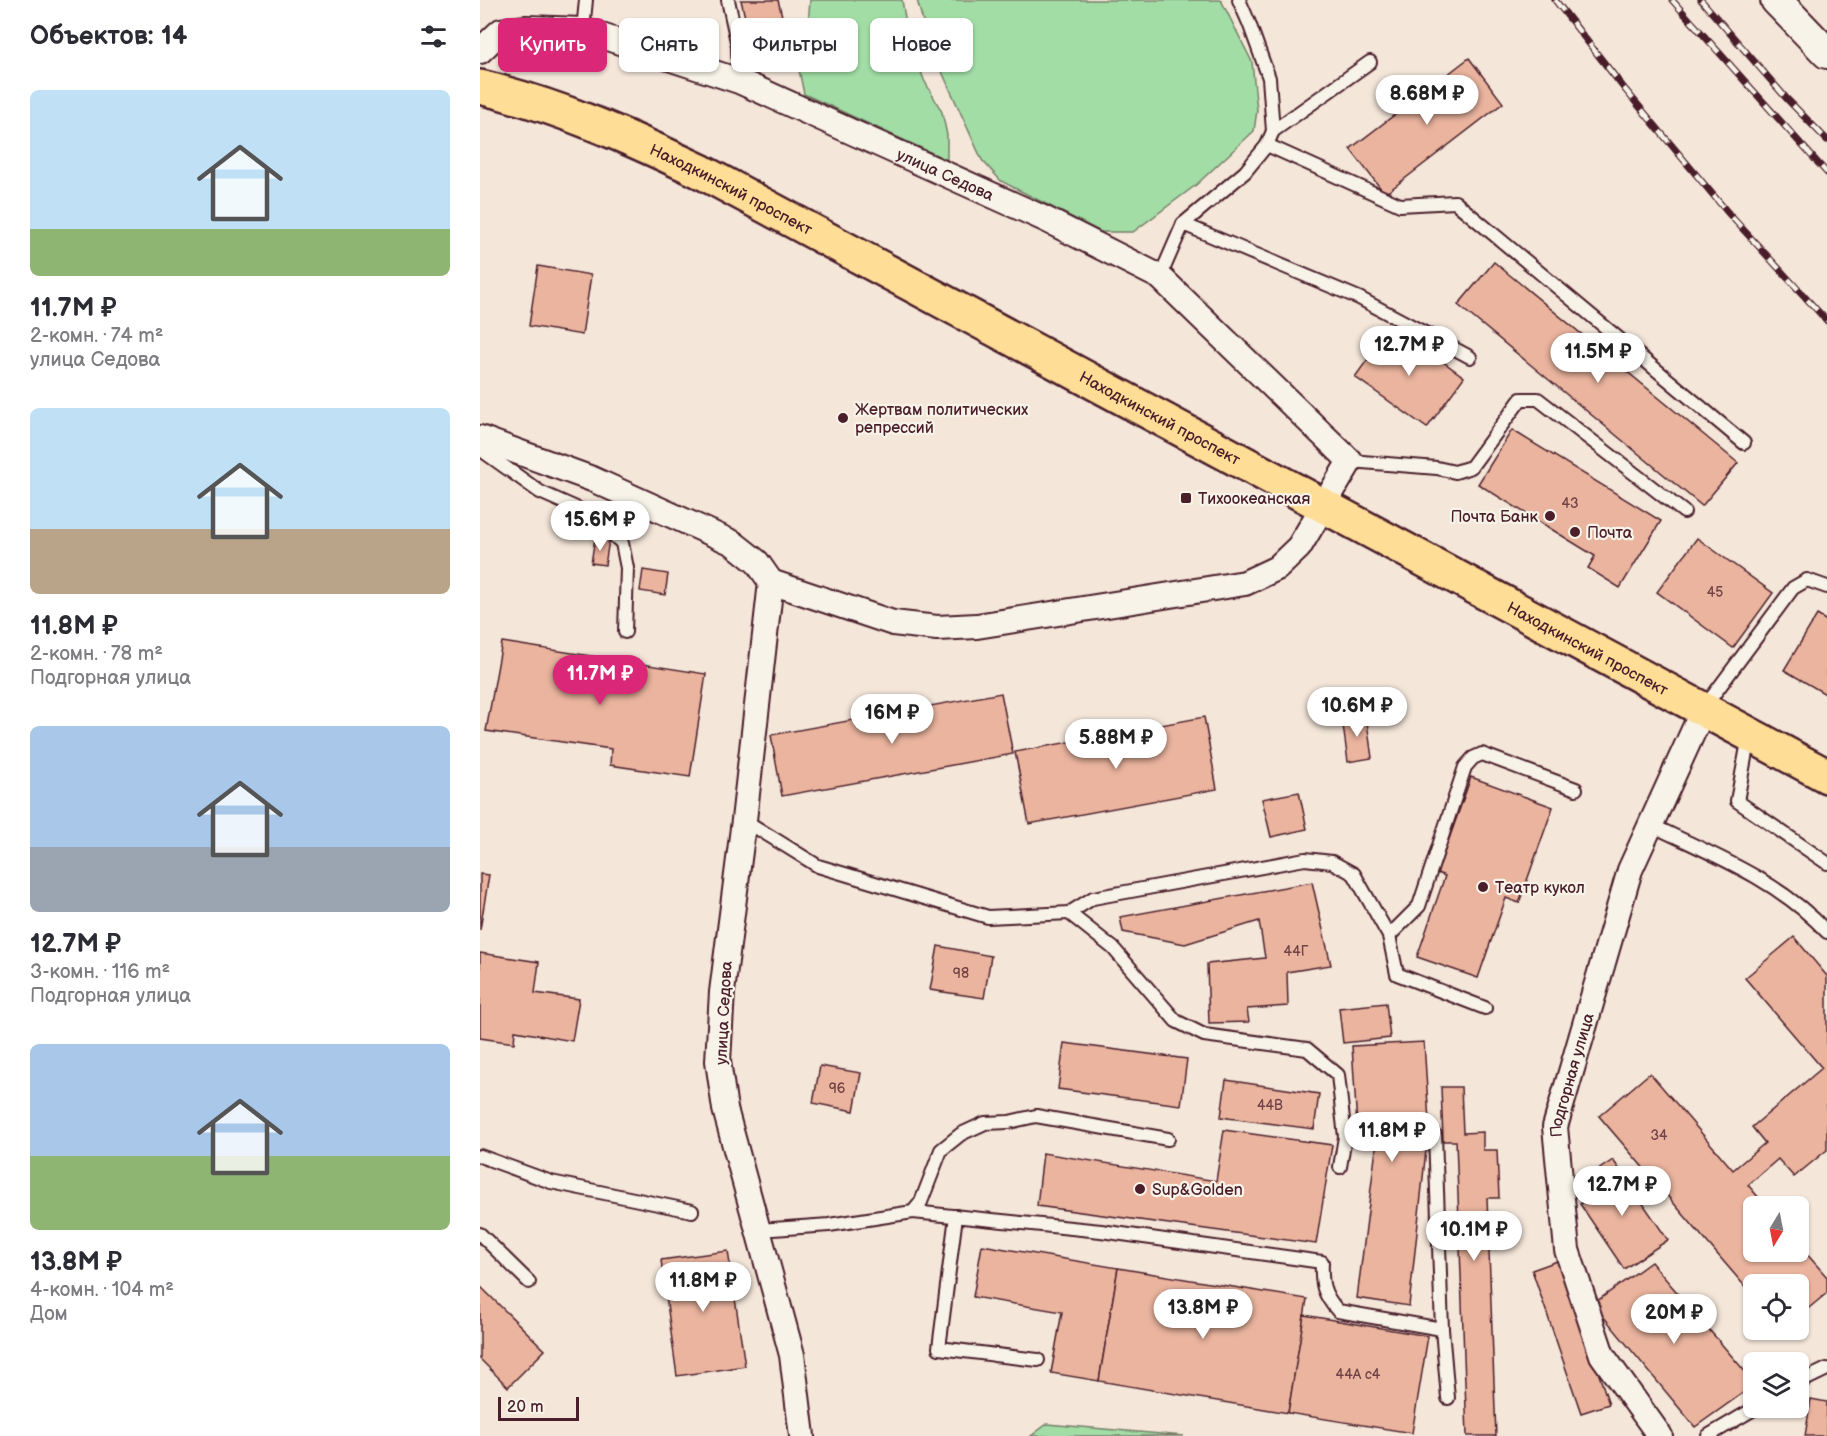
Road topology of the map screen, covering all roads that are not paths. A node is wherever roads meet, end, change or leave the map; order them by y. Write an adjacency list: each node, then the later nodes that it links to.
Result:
1 (586, 0): 5 (lane)
2 (728, 0): 11 (lane)
3 (1239, 0): 13 (lane)
4 (1776, 0): 9 (street)
5 (584, 18)
6 (498, 34): 8 (street, улица Седова)
7 (607, 38): 11 (street, улица Седова)
8 (480, 51)
9 (1827, 53)
10 (1370, 62): 13 (lane)
11 (739, 81): 16 (street, улица Седова)
12 (480, 87): 22 (main road, Находкинский проспект)
13 (1273, 131): 14 (lane)
14 (1267, 145): 15 (lane); 19 (lane)
15 (1183, 224): 16 (lane); 17 (lane)
16 (1160, 277): 21 (street, улица Седова)
17 (1470, 357)
18 (480, 438): 24 (street)
19 (1744, 442)
20 (480, 449): 26 (lane)
21 (1350, 461): 22 (street); 23 (lane)
22 (1323, 506): 24 (street); 27 (main road, Находкинский проспект)
23 (1684, 512)
24 (771, 582): 31 (street, улица Седова)
25 (1827, 587): 27 (lane)
26 (626, 632)
27 (1703, 710): 28 (main road, Находкинский проспект); 32 (street, Подгорная улица)
28 (1749, 735): 29 (main road, Находкинский проспект); 33 (lane)
29 (1827, 776)
30 (1576, 789): 36 (lane)
31 (744, 820): 34 (lane); 45 (street, улица Седова)
32 (1651, 825): 35 (lane); 55 (street, Подгорная улица)
33 (1827, 863)
34 (1070, 913): 36 (lane); 41 (lane)
35 (1827, 932)
36 (1389, 936): 37 (lane)
37 (1485, 1008)
38 (1435, 1135): 48 (lane)
39 (1167, 1139): 43 (lane)
40 (480, 1156): 42 (lane)
41 (1340, 1167)
42 (692, 1211)
43 (913, 1212): 44 (lane); 45 (lane)
44 (956, 1216): 48 (lane); 49 (lane)
45 (759, 1230): 54 (street, улица Седова)
46 (480, 1234): 47 (lane)
47 (529, 1282)
48 (1442, 1329): 52 (lane)
49 (994, 1355)
50 (1827, 1369): 51 (lane)
51 (1809, 1378)
52 (1448, 1398)
53 (1743, 1415): 56 (lane)
54 (802, 1436)
55 (1660, 1436)
56 (1708, 1436)

